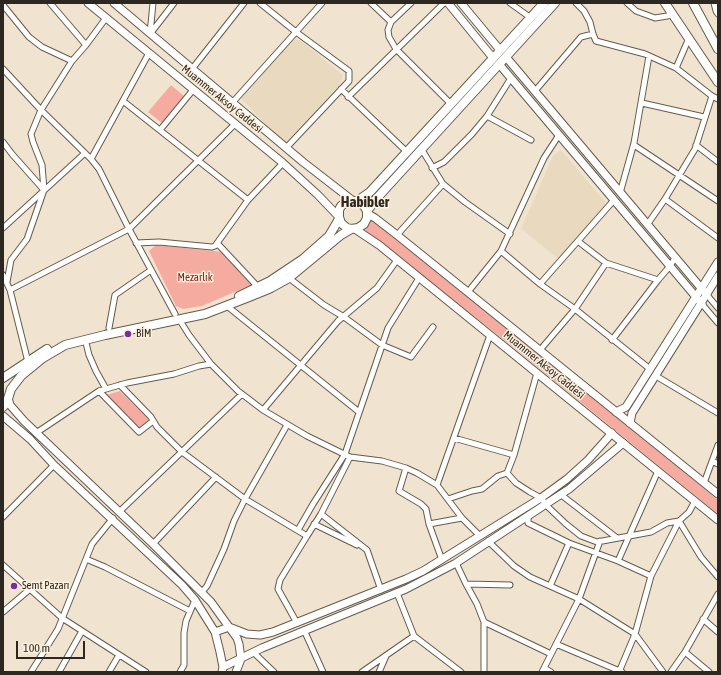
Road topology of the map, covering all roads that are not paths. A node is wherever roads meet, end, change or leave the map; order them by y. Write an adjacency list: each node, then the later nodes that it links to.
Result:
1 (50, 3): 32 (street)
2 (88, 3): 25 (street, Muammer Aksoy Caddesi)
3 (114, 3): 29 (street, Muammer Aksoy Caddesi)
4 (152, 3): 29 (street)
5 (174, 3): 29 (street)
6 (244, 3): 43 (street)
7 (260, 3): 28 (street)
8 (322, 3): 28 (street)
9 (371, 3): 27 (street)
10 (411, 3): 27 (street)
11 (444, 3): 34 (street)
12 (448, 3): 38 (street)
13 (461, 3): 36 (street)
14 (510, 3): 26 (street)
15 (544, 3): 26 (main road)
16 (555, 3): 36 (main road)
17 (576, 3): 30 (street)
18 (628, 3): 24 (street)
19 (665, 3): 24 (main road)
20 (693, 3): 33 (main road)
21 (714, 3): 23 (street)
22 (3, 5): 39 (street)
23 (718, 14)
24 (673, 15): 31 (main road)
25 (106, 18): 32 (street); 35 (street, Muammer Aksoy Caddesi)
26 (531, 18): 36 (main road)
27 (391, 22): 34 (street)
28 (296, 32): 46 (street); 53 (street)
29 (150, 34): 43 (street, Muammer Aksoy Caddesi)
30 (593, 34): 37 (street); 48 (street)
31 (689, 38): 41 (street); 45 (main road)
32 (86, 45): 39 (street)
33 (718, 48)
34 (396, 49): 50 (street); 55 (street)
35 (149, 53): 47 (street, Muammer Aksoy Caddesi); 52 (street)
36 (503, 53): 38 (main road); 40 (main road); 48 (street)
37 (649, 56): 41 (street); 54 (street)
38 (493, 58): 55 (main road)
39 (72, 61): 56 (street)
40 (499, 64): 44 (street); 67 (main road)
41 (676, 68): 49 (street)
42 (3, 69): 56 (street)
43 (192, 69): 53 (street, Muammer Aksoy Caddesi)
44 (511, 78): 57 (street); 61 (street)
45 (718, 82)
46 (341, 89): 50 (street); 66 (street)
47 (193, 90): 59 (street, Muammer Aksoy Caddesi); 60 (street)
48 (535, 91): 78 (street)
49 (712, 96): 51 (street); 58 (street)
50 (348, 97): 68 (street)
51 (718, 99)
52 (122, 101): 60 (street); 70 (street)
53 (232, 103): 66 (street, Muammer Aksoy Caddesi)
54 (642, 103): 58 (street); 64 (street)
55 (451, 104): 68 (main road)
56 (41, 110): 69 (street); 77 (street)
57 (487, 116): 62 (street); 74 (street)
58 (704, 117): 65 (street)
59 (235, 124): 71 (street); 73 (street, Muammer Aksoy Caddesi)
60 (160, 130): 71 (street)
61 (559, 135): 82 (street); 90 (street)
62 (531, 140)
63 (3, 142): 77 (street)
64 (634, 145): 75 (street); 78 (street)
65 (696, 145): 72 (street); 75 (street)
66 (286, 148): 81 (street, Muammer Aksoy Caddesi)
67 (422, 150): 74 (street); 84 (main road)
68 (407, 152): 81 (main road)
69 (85, 153): 70 (street); 77 (street)
70 (92, 159): 88 (street)
71 (199, 160): 80 (street); 88 (street)
72 (718, 162)
73 (283, 163): 80 (street); 85 (street, Muammer Aksoy Caddesi)
74 (432, 168): 76 (street)
75 (679, 176): 79 (street); 83 (street)
76 (443, 184): 90 (street); 91 (street)
77 (44, 190): 87 (street); 108 (street)
78 (620, 193): 82 (street); 86 (street)
79 (665, 199): 86 (street); 92 (street)
80 (248, 200): 95 (street)
81 (354, 200): 84 (main road); 85 (main road)
82 (614, 200): 93 (street); 101 (street)
83 (718, 201)
84 (368, 213): 89 (main road); 91 (street, Muammer Aksoy Caddesi)
85 (339, 218): 89 (main road); 110 (main road)
86 (647, 224): 97 (street)
87 (3, 228)
88 (129, 229): 94 (street); 112 (street)
89 (353, 229): 98 (street, Muammer Aksoy Caddesi); 105 (main road)
90 (510, 234): 96 (street)
91 (397, 235): 113 (street, Muammer Aksoy Caddesi)
92 (718, 238)
93 (579, 242): 100 (street); 109 (street)
94 (136, 243): 95 (street); 102 (street)
95 (217, 243): 110 (street)
96 (501, 251): 109 (street); 113 (street)
97 (675, 258): 101 (street); 111 (street)
98 (397, 260): 106 (street, Muammer Aksoy Caddesi); 120 (street)
99 (718, 262): 111 (street)
100 (606, 263): 107 (street); 119 (street)
101 (670, 266): 107 (street); 115 (street)
102 (151, 270): 121 (street); 124 (street)
103 (3, 275): 108 (street)
104 (718, 276): 114 (street)
105 (289, 278): 117 (main road); 120 (street)
106 (419, 278): 125 (street, Muammer Aksoy Caddesi); 128 (street)
107 (658, 280): 127 (street)
108 (7, 282): 112 (street)
109 (540, 284): 119 (street)
110 (258, 287): 121 (main road)
111 (701, 289): 114 (street); 115 (street)
112 (10, 290): 130 (street)
113 (468, 292): 129 (street, Muammer Aksoy Caddesi)
114 (707, 295): 116 (street); 118 (street)
115 (696, 297): 116 (street); 133 (street)
116 (702, 304): 122 (street); 135 (street)
117 (227, 306): 121 (main road); 132 (street)
118 (718, 308)
119 (574, 309): 127 (street); 129 (street)
120 (344, 316): 128 (street); 132 (street)
121 (177, 317): 124 (main road); 126 (main road); 131 (street)
122 (718, 323)
123 (433, 327): 128 (street)
124 (109, 328): 130 (main road)
125 (490, 335): 134 (street, Muammer Aksoy Caddesi); 154 (street)
126 (85, 339): 139 (street); 142 (main road)
127 (612, 340): 133 (street)
128 (382, 345): 145 (street)
129 (540, 350): 146 (street, Muammer Aksoy Caddesi)
130 (28, 362): 136 (main road)
131 (211, 364): 137 (street); 141 (street)
132 (300, 366): 144 (street); 145 (street)
133 (650, 369): 146 (street)
134 (537, 373): 153 (street, Muammer Aksoy Caddesi); 159 (street)
135 (656, 376): 147 (street); 150 (street)
136 (3, 378)
137 (120, 385): 139 (street); 149 (street)
138 (3, 388): 142 (main road)
139 (106, 389): 140 (street)
140 (99, 391): 149 (street); 152 (street)
141 (242, 394): 144 (street); 157 (street)
142 (8, 398): 143 (main road); 152 (street)
143 (3, 407)
144 (263, 410): 151 (street)
145 (359, 412): 158 (street)
146 (616, 412): 150 (street, Muammer Aksoy Caddesi)
147 (718, 413)
148 (3, 416): 164 (street)
149 (153, 421): 157 (street)
150 (630, 423): 169 (street, Muammer Aksoy Caddesi)
151 (286, 425): 158 (street); 173 (street)
152 (36, 433): 160 (street)
153 (612, 433): 155 (street, Muammer Aksoy Caddesi); 174 (street)
154 (454, 438): 159 (street); 170 (street)
155 (623, 443): 166 (street, Muammer Aksoy Caddesi); 171 (street)
156 (718, 445): 162 (street)
157 (182, 452): 168 (street); 179 (street)
158 (345, 454): 161 (street); 190 (street)
159 (514, 455): 167 (street)
160 (62, 457): 164 (street); 179 (street)
161 (350, 457): 165 (street); 181 (street)
162 (712, 461): 163 (street); 169 (street)
163 (718, 464)
164 (54, 465): 180 (street); 184 (street)
165 (406, 468): 170 (street); 189 (street)
166 (658, 471): 176 (street, Muammer Aksoy Caddesi); 193 (street)
167 (507, 473): 174 (street); 175 (street)
168 (216, 477): 173 (street); 198 (street)
169 (704, 483): 172 (street, Muammer Aksoy Caddesi)
170 (437, 485): 175 (street)
171 (560, 494): 177 (street); 194 (street)
172 (718, 494)
173 (245, 498): 190 (street); 213 (street)
174 (541, 498): 177 (street); 192 (street)
175 (448, 499): 185 (street)
176 (695, 501): 186 (street, Muammer Aksoy Caddesi); 187 (street)
177 (546, 504): 182 (street); 195 (street)
178 (3, 509): 180 (street)
179 (119, 512): 184 (street); 198 (street)
180 (8, 513): 183 (street)
181 (321, 514): 188 (street); 199 (street)
182 (528, 515): 196 (street); 197 (street)
183 (3, 517)
184 (113, 518): 201 (street); 217 (street)
185 (462, 518): 189 (street); 192 (street)
186 (718, 520)
187 (679, 521): 193 (street); 206 (street); 207 (street)
188 (314, 524): 191 (street); 199 (street)
189 (429, 524): 202 (street)
190 (298, 530): 191 (street)
191 (307, 536): 223 (street)
192 (480, 536): 196 (street); 202 (street)
193 (628, 536): 194 (street); 203 (street)
194 (617, 538): 195 (street)
195 (600, 541): 200 (street)
196 (488, 542): 204 (street); 210 (street)
197 (569, 543): 200 (street); 210 (street)
198 (153, 544): 213 (street)
199 (367, 550): 212 (street)
200 (596, 553): 203 (street); 216 (street)
201 (86, 559): 218 (street); 220 (street)
202 (442, 560): 212 (street)
203 (618, 561): 206 (street)
204 (456, 563): 208 (street); 214 (street)
205 (3, 565): 211 (street)
206 (651, 576): 229 (street)
207 (718, 577)
208 (466, 584): 209 (street); 222 (street)
209 (510, 585)
210 (550, 586): 216 (street)
211 (30, 589): 219 (street); 220 (street)
212 (381, 590): 223 (street)
213 (202, 592): 224 (street)
214 (397, 592): 225 (street); 230 (street)
215 (718, 594): 221 (street)
216 (579, 599): 229 (street); 231 (street)
217 (195, 600): 218 (street); 227 (street)
218 (190, 611): 245 (street)
219 (3, 612)
220 (62, 618): 226 (street); 241 (street)
221 (704, 619): 228 (street); 233 (street)
222 (484, 622): 234 (street); 252 (street)
223 (297, 623): 224 (street)
224 (229, 627): 227 (street); 237 (street)
225 (304, 630): 232 (street); 248 (street)
226 (82, 631): 235 (street); 242 (street)
227 (215, 632): 239 (street)
228 (718, 632)
229 (635, 634): 254 (street); 255 (street)
230 (414, 636): 236 (street); 251 (street)
231 (556, 644): 234 (street); 254 (street)
232 (253, 652): 237 (street); 247 (street)
233 (685, 652): 256 (street); 257 (street)
234 (551, 654): 240 (street)
235 (119, 655): 243 (street); 244 (street)
236 (386, 655): 238 (street); 250 (street)
237 (241, 658): 239 (street); 246 (street)
238 (369, 667): 249 (street); 250 (street)
239 (222, 669)
240 (543, 670): 253 (street)
241 (31, 672)
242 (59, 672)
243 (109, 672)
244 (146, 672)
245 (180, 672)
246 (236, 672)
247 (274, 672)
248 (323, 672)
249 (362, 672)
250 (378, 672)
251 (461, 672)
252 (484, 672)
253 (551, 672)
254 (620, 672)
255 (663, 672)
256 (671, 672)
257 (710, 672)

